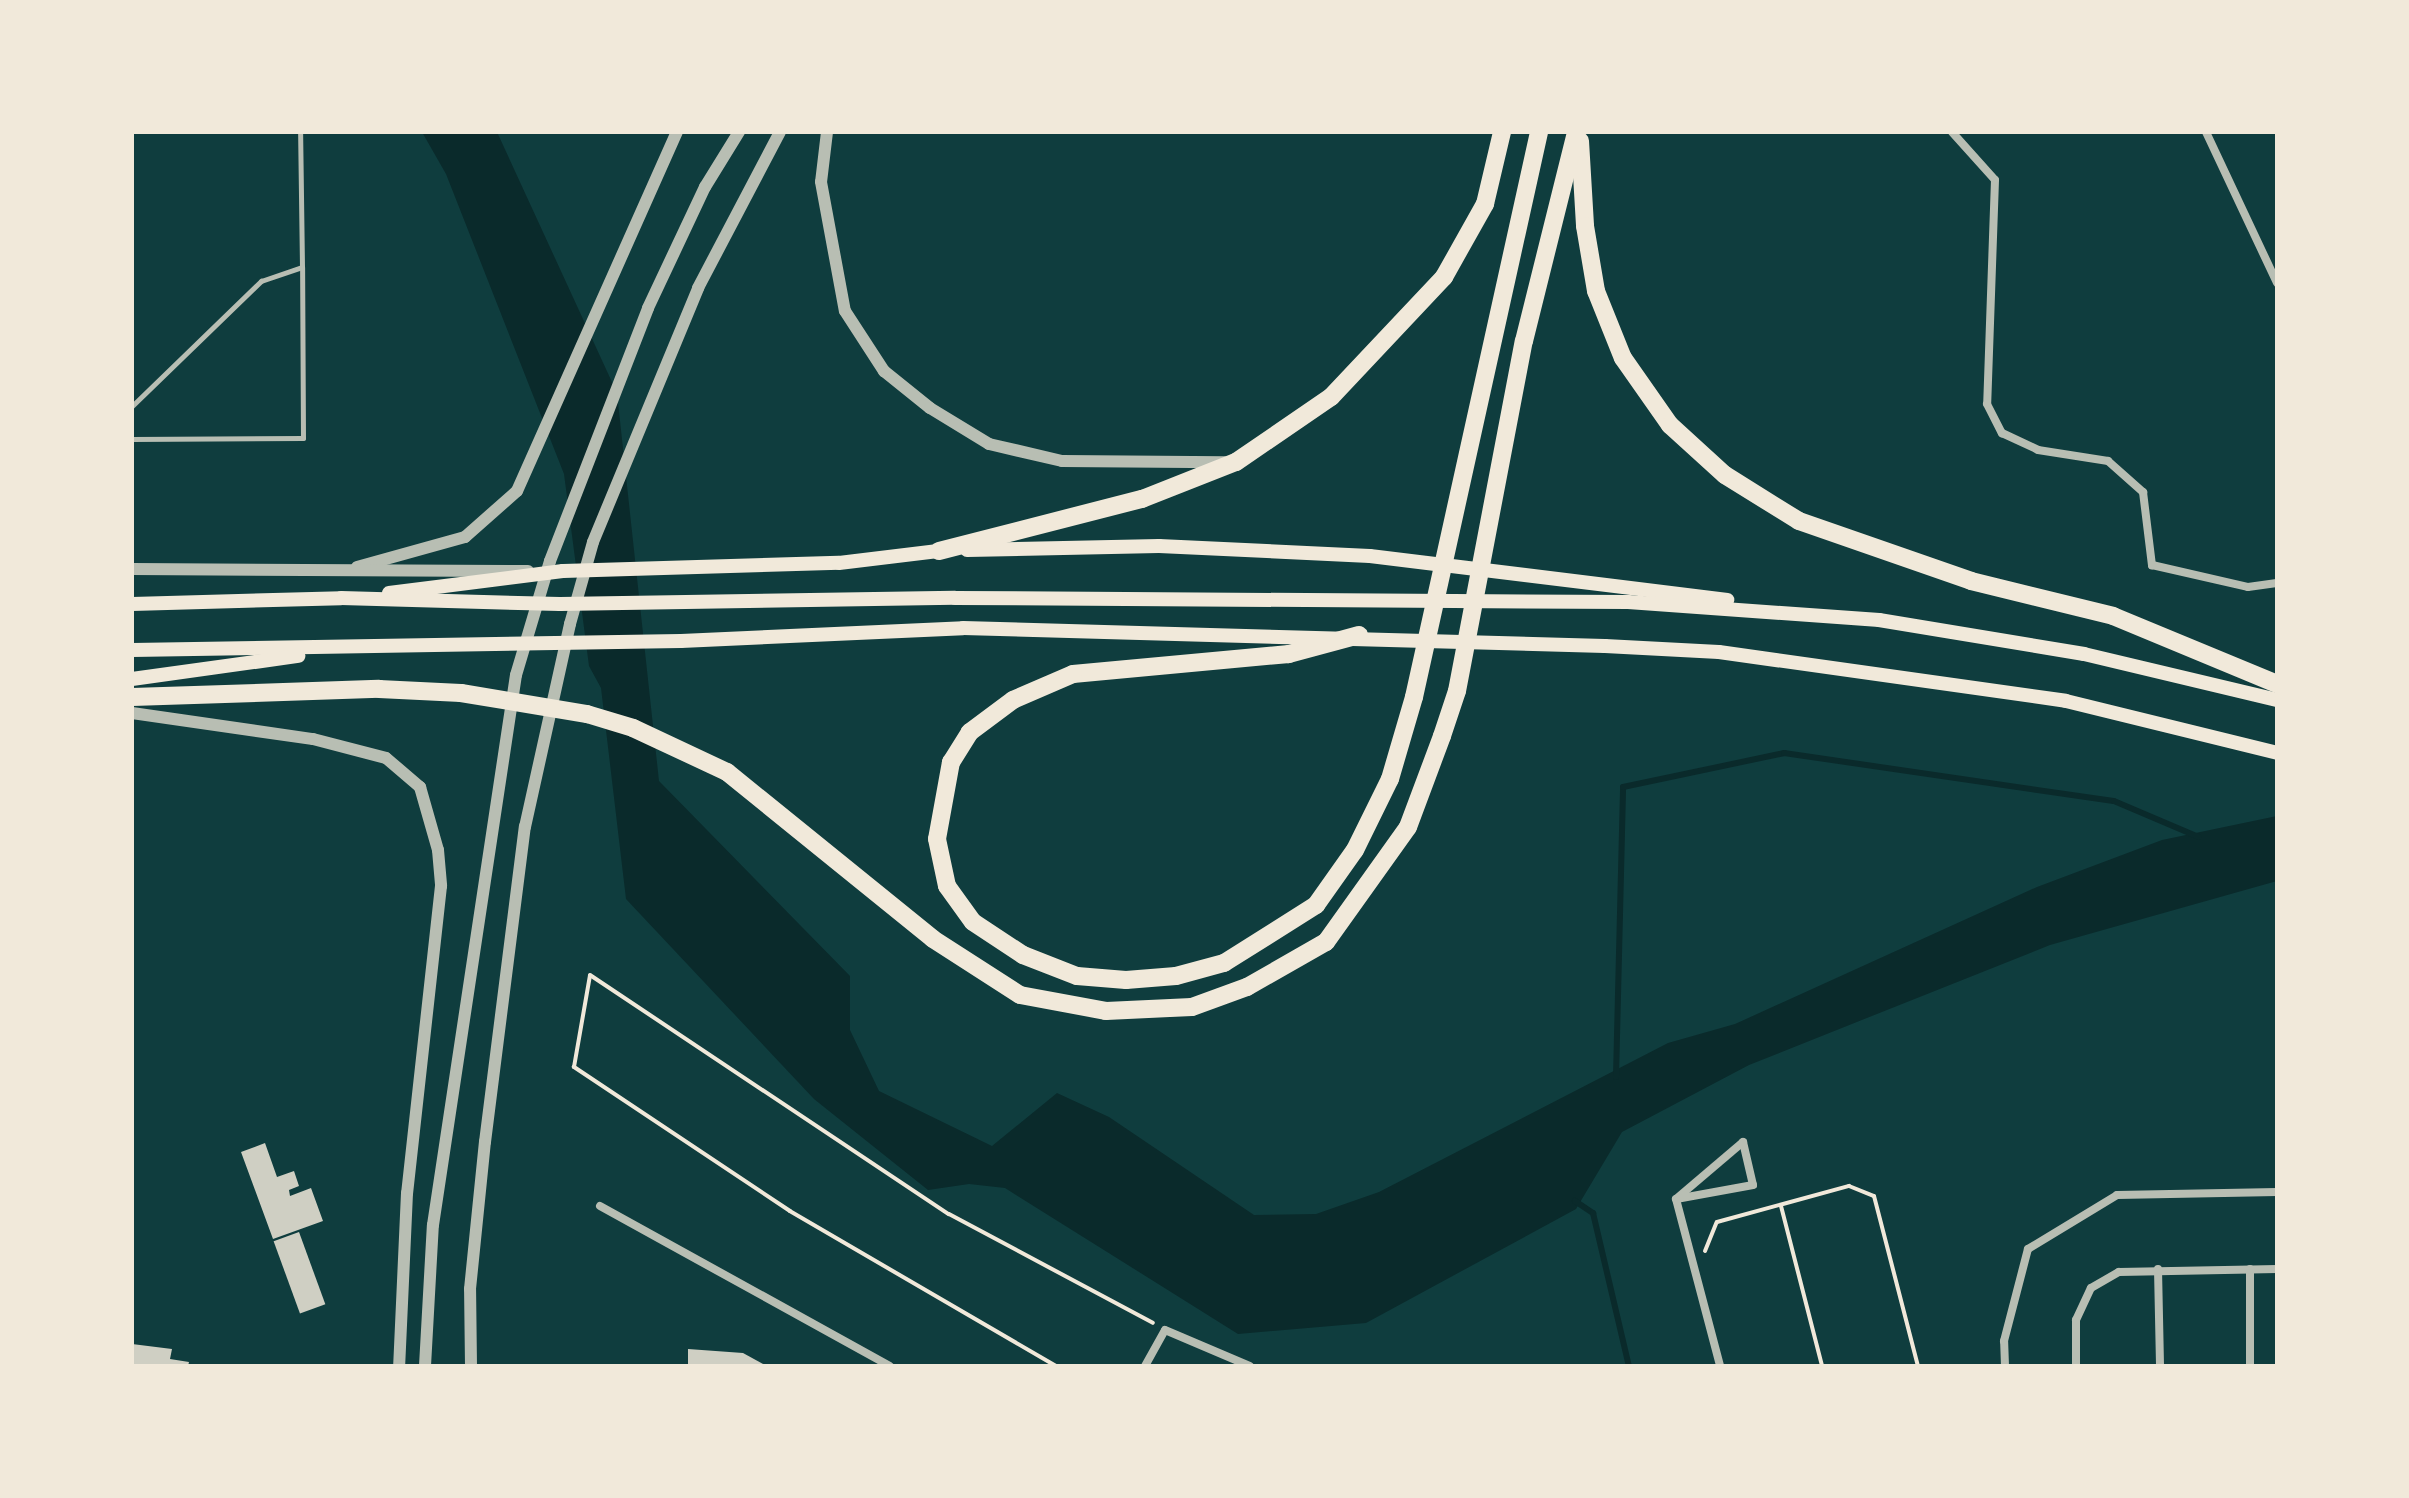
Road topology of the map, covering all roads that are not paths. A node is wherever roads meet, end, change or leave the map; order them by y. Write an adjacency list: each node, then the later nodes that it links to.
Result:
1 (300, 132): 11 (lane)
2 (677, 132): 17 (street)
3 (739, 132): 40 (street)
4 (780, 132): 41 (street)
5 (827, 132): 15 (street)
6 (1502, 132): 15 (highway)
7 (1539, 132): 24 (highway)
8 (1578, 132): 28 (highway); 29 (highway)
9 (1952, 132): 20 (street)
10 (2206, 132): 12 (street)
11 (302, 267): 13 (lane); 14 (lane)
12 (2277, 283)
13 (132, 406)
14 (132, 439)
15 (1236, 462): 16 (highway)
16 (939, 551): 19 (main road); 23 (main road)
17 (357, 567): 18 (street); 19 (street)
18 (132, 569)
19 (563, 571): 21 (main road)
20 (2277, 583)
21 (341, 598): 22 (main road); 23 (main road)
22 (132, 604)
23 (1879, 620): 30 (main road)
24 (1359, 635): 25 (main road); 32 (main road)
25 (362, 648): 26 (main road); 27 (main road)
26 (132, 650)
27 (132, 679)
28 (2277, 684)
29 (132, 697)
30 (2277, 700)
31 (132, 713): 39 (street)
32 (2277, 753)
33 (2277, 1192): 46 (street)
34 (1676, 1199): 34 (street); 45 (street)
35 (600, 1206): 42 (street)
36 (2158, 1269): 37 (street); 47 (street); 48 (street)
37 (2250, 1269): 38 (street); 49 (street)
38 (2277, 1269)
39 (399, 1366)
40 (425, 1366)
41 (471, 1366)
42 (890, 1366)
43 (1145, 1366): 44 (street)
44 (1250, 1366)
45 (1720, 1366)
46 (2005, 1366)
47 (2076, 1366)
48 (2160, 1366)
49 (2250, 1366)

